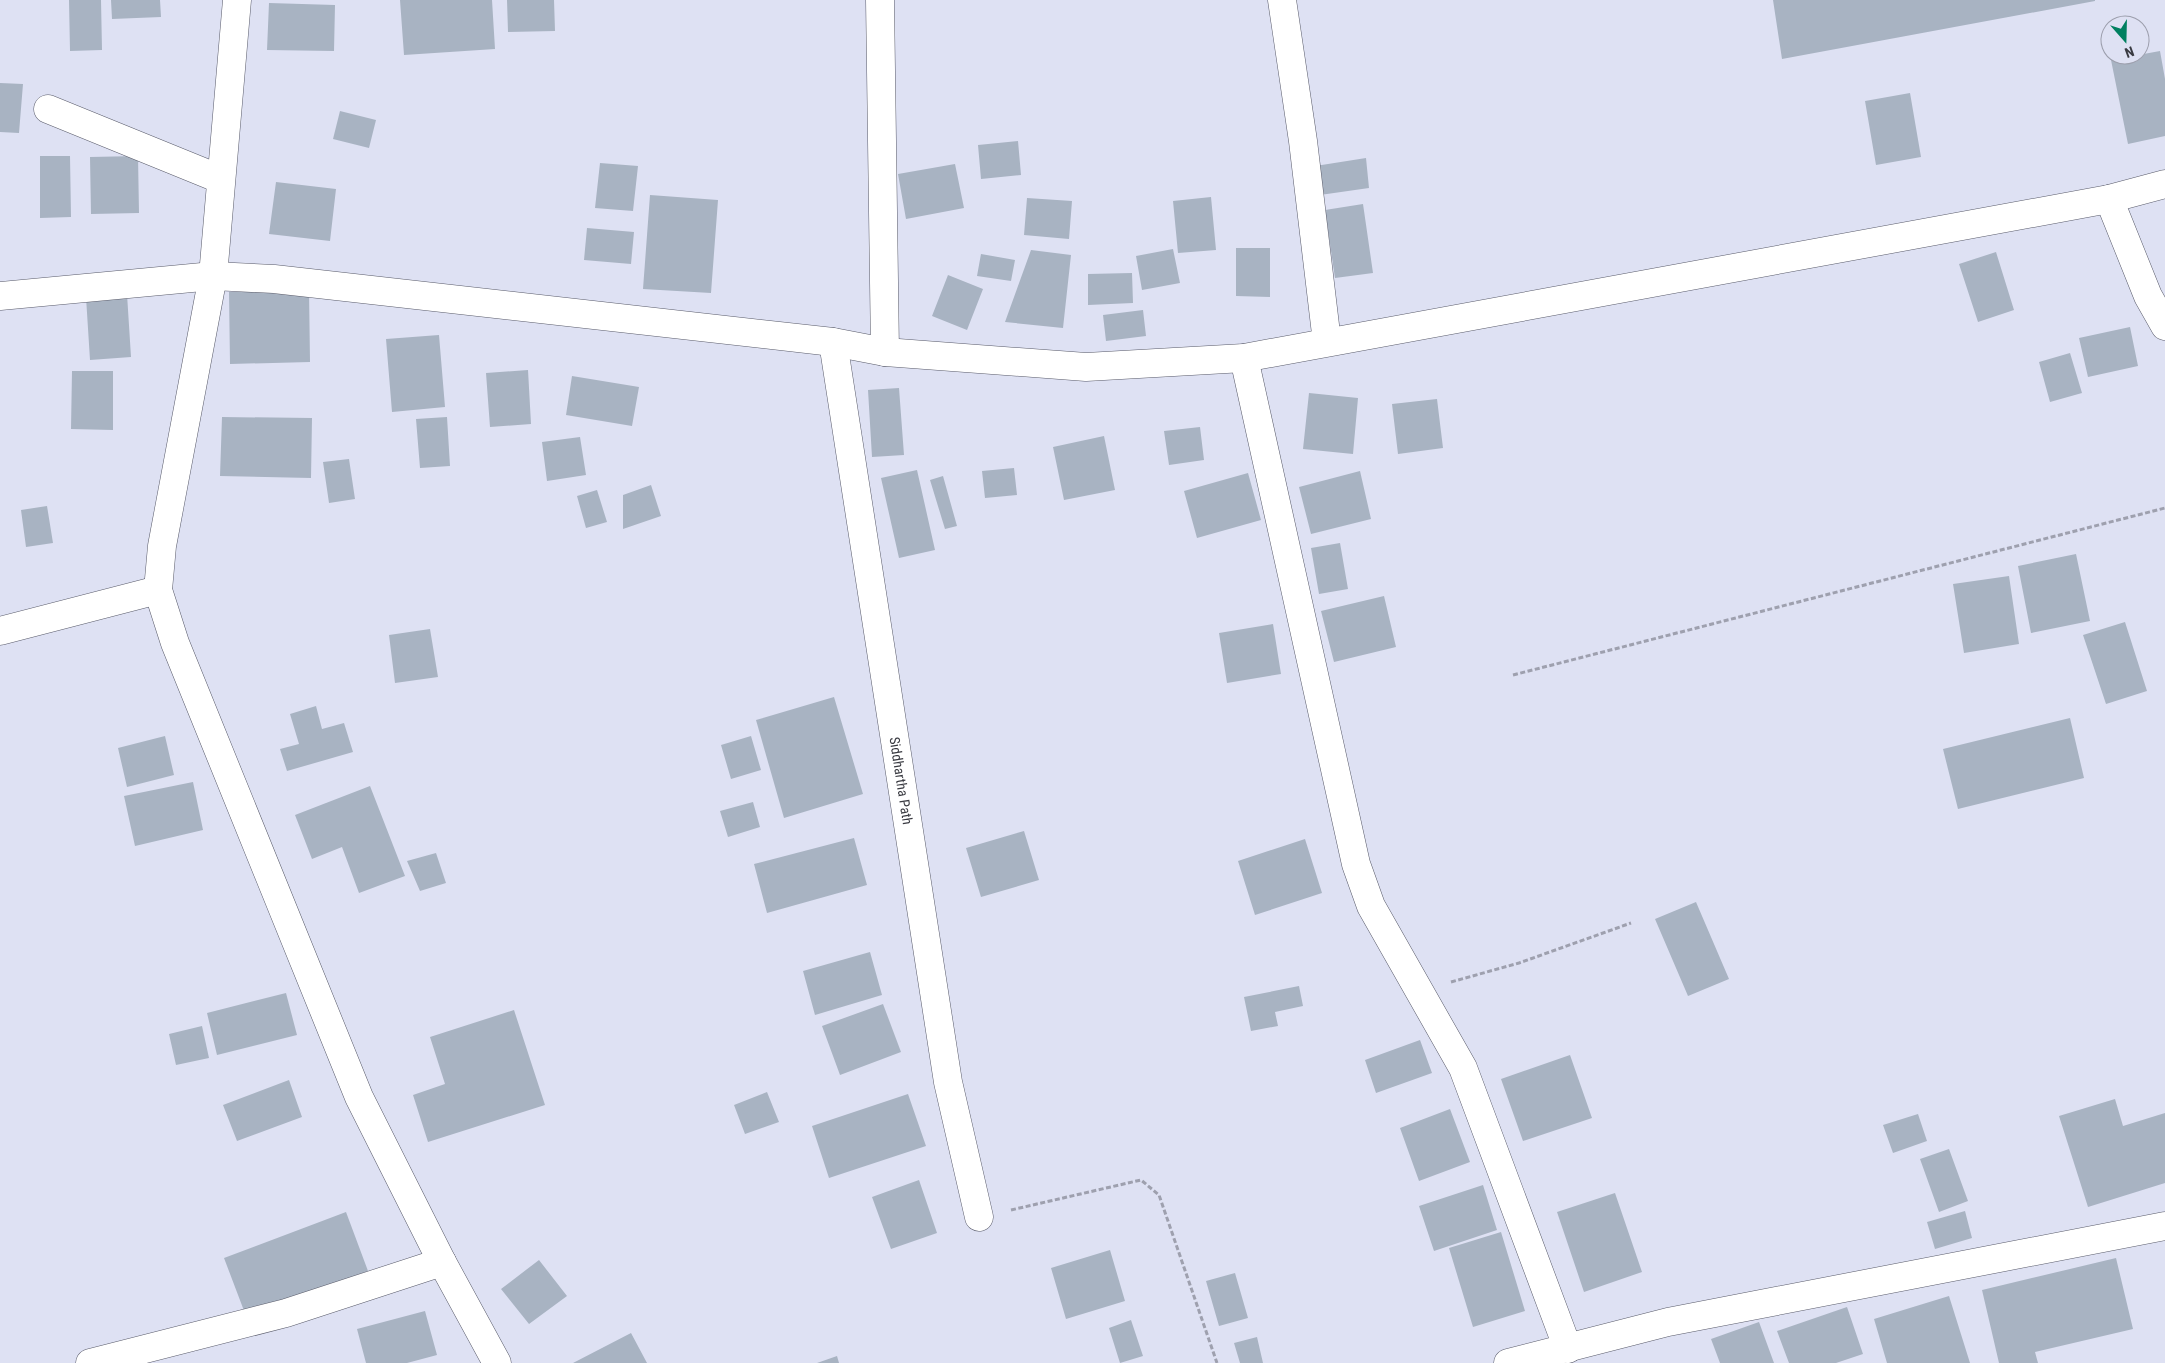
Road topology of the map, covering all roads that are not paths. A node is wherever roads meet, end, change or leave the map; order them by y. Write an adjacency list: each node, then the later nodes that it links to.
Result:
1 (237, 0): 5 (street)
2 (880, 0): 13 (street)
3 (1282, 0): 12 (street)
4 (48, 109): 5 (street)
5 (220, 179): 8 (street)
6 (2165, 184): 7 (street)
7 (2109, 199): 10 (street); 12 (street)
8 (213, 276): 9 (street); 11 (street); 15 (street)
9 (0, 296)
10 (2165, 326)
11 (833, 342): 13 (street); 17 (street, Siddhartha Path)
12 (1327, 342): 14 (street)
13 (885, 352): 14 (street)
14 (1244, 358): 20 (street)
15 (158, 590): 16 (street); 19 (street)
16 (0, 631)
17 (979, 1217)
18 (2165, 1226): 20 (street)
19 (442, 1262): 21 (street); 22 (street)
20 (1568, 1349): 23 (street)
21 (90, 1363)
22 (497, 1363)
23 (1508, 1363)

